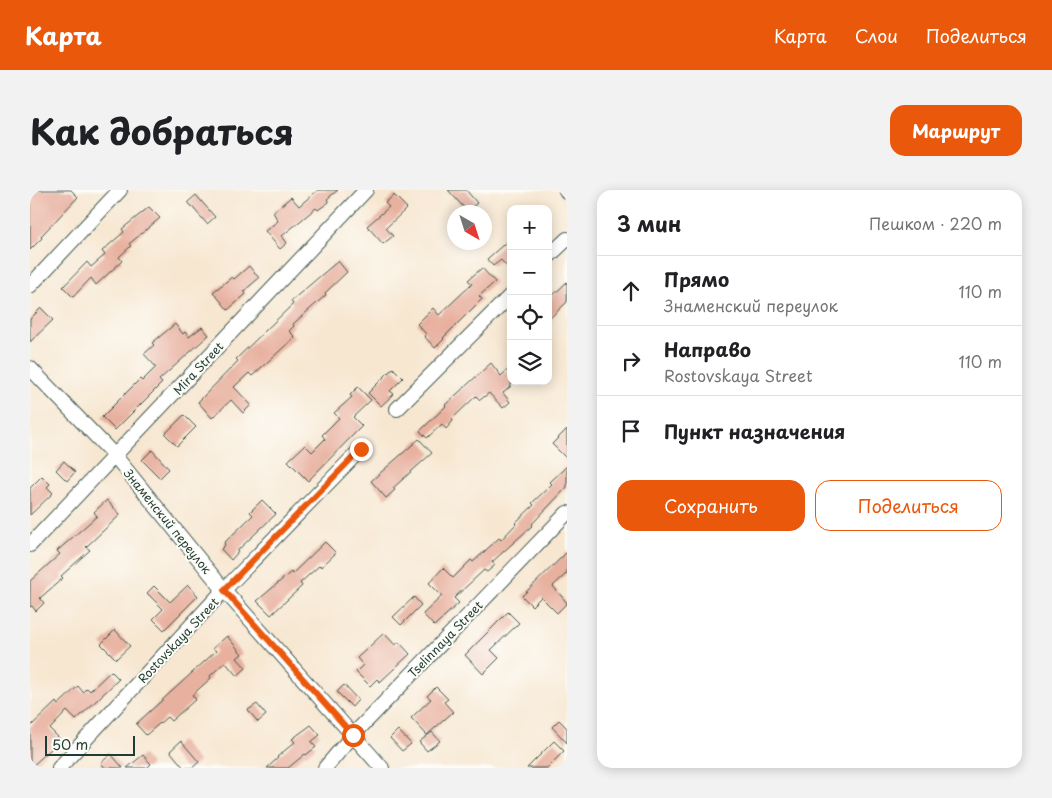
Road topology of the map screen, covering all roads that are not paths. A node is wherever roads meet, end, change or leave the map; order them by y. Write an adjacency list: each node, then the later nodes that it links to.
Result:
1 (120, 190): 5 (street)
2 (366, 190): 10 (street, Mira Street)
3 (567, 239): 4 (street)
4 (552, 254)
5 (30, 286)
6 (507, 299): 8 (street)
7 (30, 368): 10 (street, Знаменский переулок)
8 (397, 409)
9 (361, 449): 13 (street, Rostovskaya Street)
10 (115, 456): 12 (street, Mira Street); 13 (street, Знаменский переулок)
11 (567, 513): 14 (street, Tselinnaya Street)
12 (30, 545)
13 (224, 590): 14 (street, Знаменский переулок); 15 (street, Rostovskaya Street)
14 (353, 735): 16 (street, Tselinnaya Street); 17 (street, Знаменский переулок)
15 (59, 768)
16 (325, 768)
17 (382, 768)

